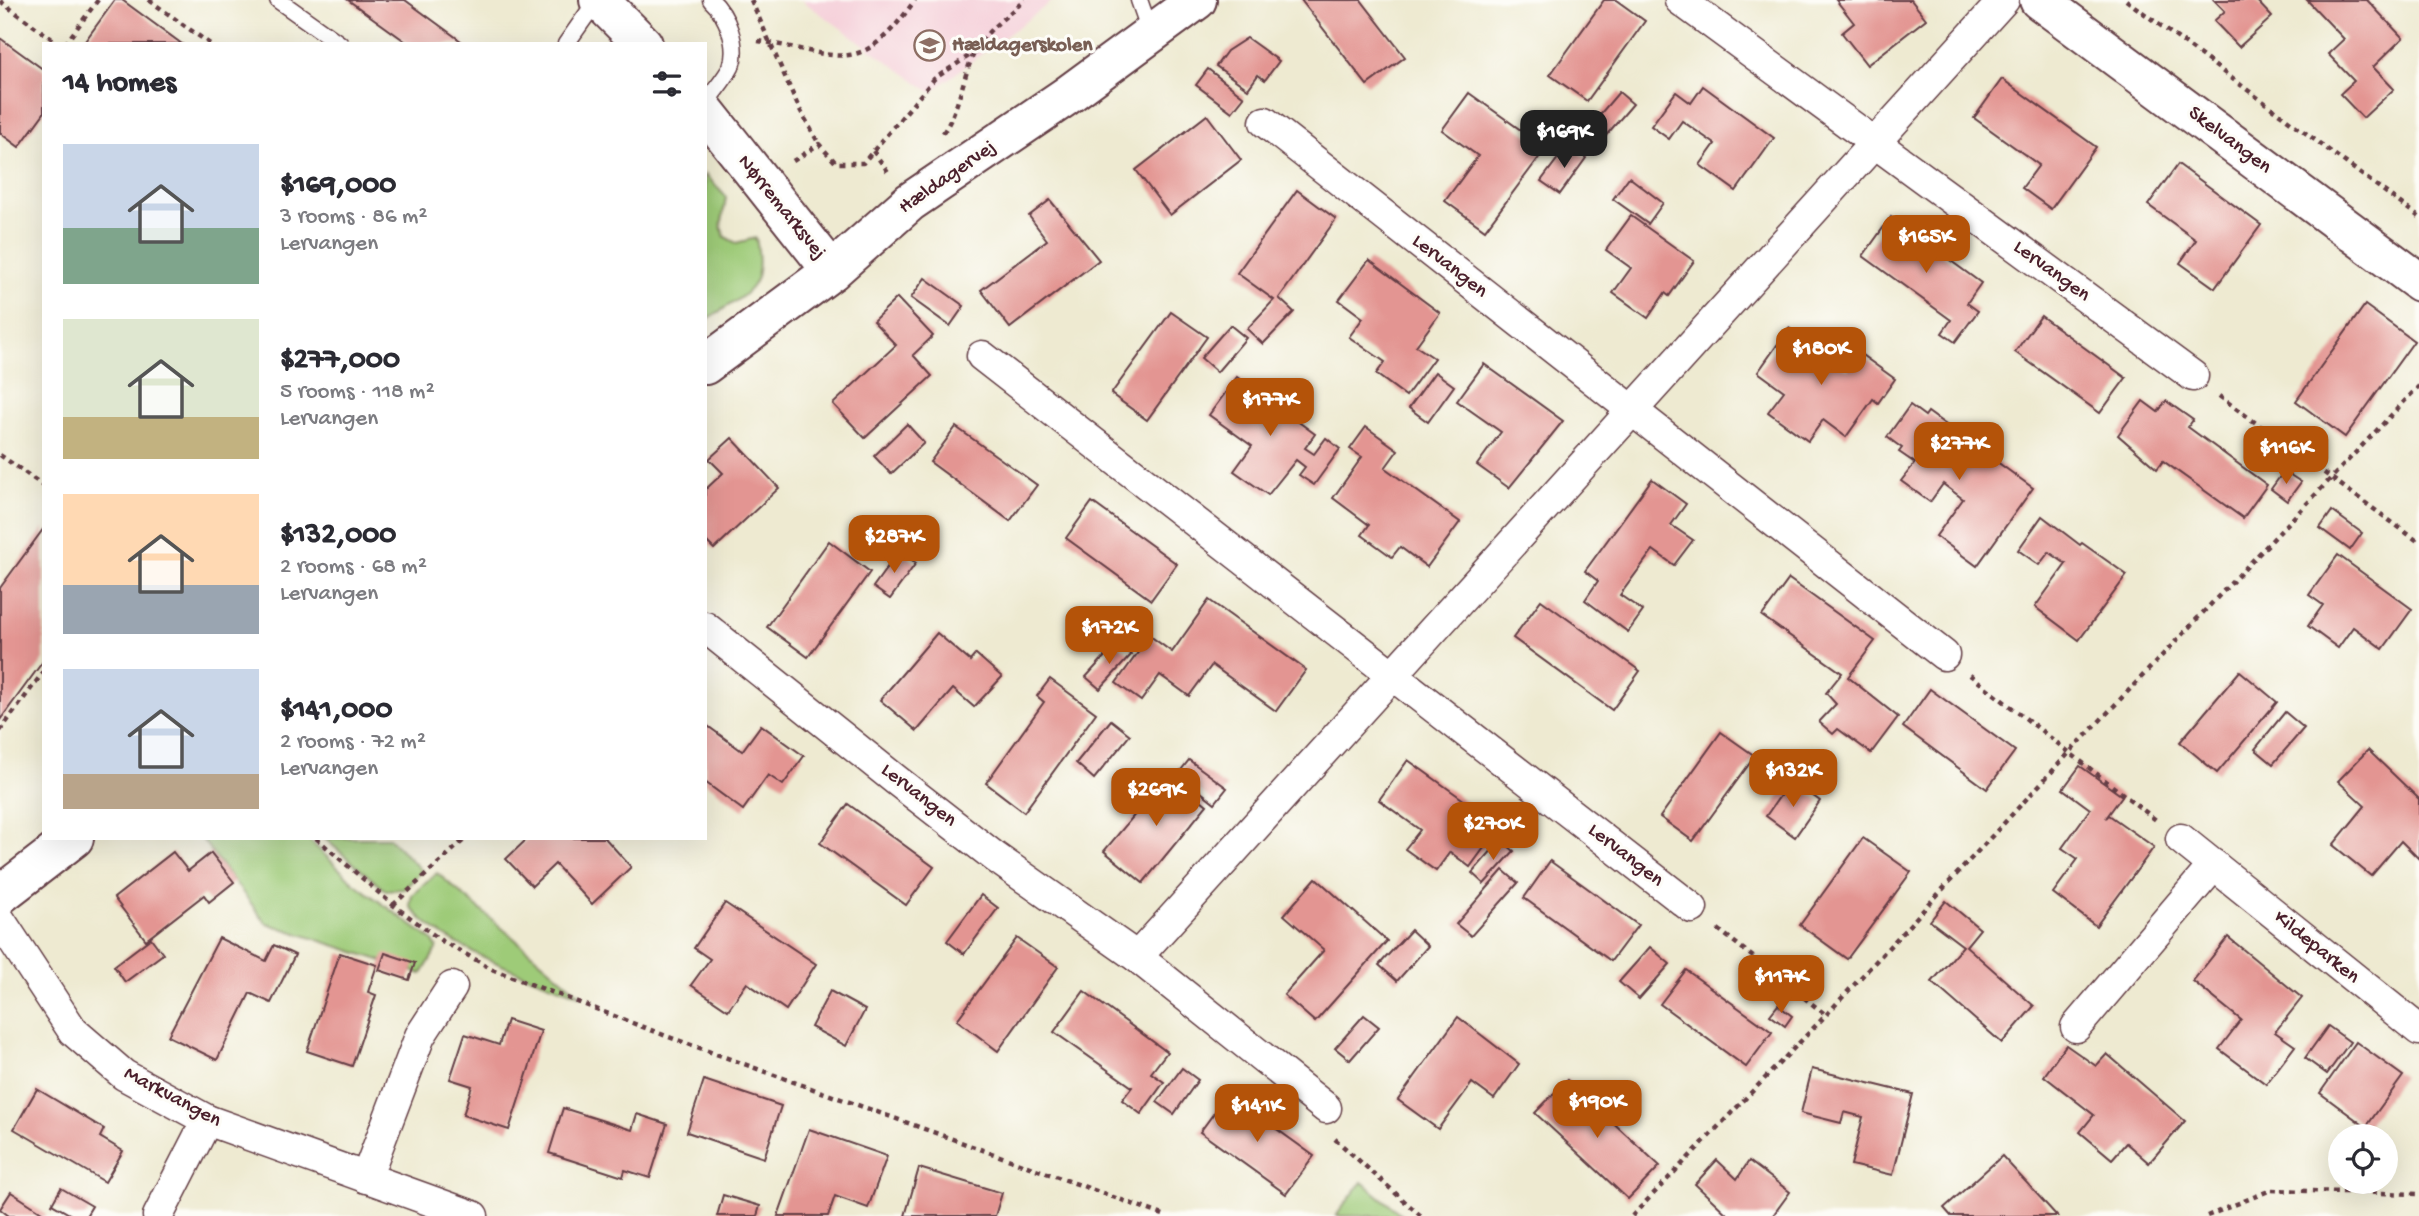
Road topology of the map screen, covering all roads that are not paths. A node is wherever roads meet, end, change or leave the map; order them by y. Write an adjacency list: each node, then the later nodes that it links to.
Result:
1 (278, 0): 9 (lane)
2 (598, 0): 10 (lane); 11 (street)
3 (711, 0): 12 (lane)
4 (1197, 0): 8 (street, Hældagervej)
5 (1680, 0): 15 (street, Lervangen)
6 (2004, 0): 15 (street)
7 (2039, 0): 17 (street, Skelvangen)
8 (1145, 17): 16 (street, Hældagervej)
9 (337, 42)
10 (567, 42)
11 (641, 42)
12 (707, 101)
13 (707, 114): 16 (street, Nørremarksvej)
14 (1265, 122): 21 (street, Lervangen)
15 (1874, 143): 20 (street, Lervangen); 21 (street)
16 (832, 271): 19 (street, Hældagervej)
17 (2419, 282)
18 (982, 356): 24 (street, Lervangen)
19 (707, 364)
20 (2193, 376)
21 (1633, 411): 23 (street, Lervangen); 24 (street)
22 (707, 629): 31 (street, Lervangen)
23 (1944, 655)
24 (1392, 675): 29 (street, Lervangen); 31 (street)
25 (2181, 839): 27 (street, Kildeparken)
26 (71, 840): 28 (street)
27 (2214, 865): 33 (street); 34 (street, Kildeparken)
28 (0, 895)
29 (1692, 908)
30 (0, 920): 36 (street, Markvangen)
31 (1137, 957): 35 (street, Lervangen)
32 (452, 987): 37 (street)
33 (2076, 1027)
34 (2419, 1030)
35 (1326, 1108)
36 (206, 1120): 37 (street, Markvangen); 38 (street)
37 (366, 1178): 39 (street, Markvangen)
38 (158, 1216)
39 (473, 1216)

